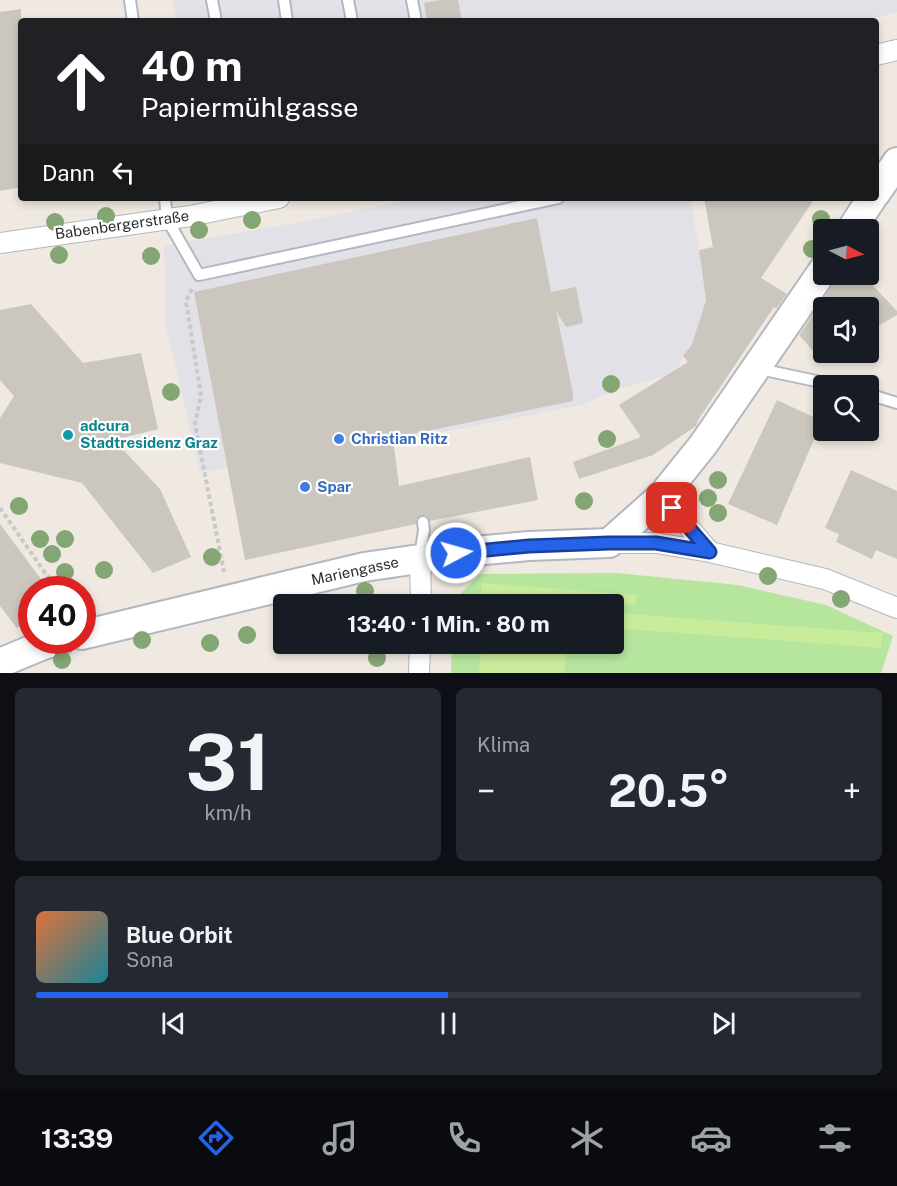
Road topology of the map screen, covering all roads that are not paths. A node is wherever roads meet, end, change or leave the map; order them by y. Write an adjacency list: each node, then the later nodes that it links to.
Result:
1 (130, 0): 6 (lane)
2 (212, 0): 7 (lane)
3 (284, 0): 8 (lane)
4 (348, 0): 9 (lane)
5 (412, 0): 10 (lane)
6 (133, 18)
7 (215, 18)
8 (287, 18)
9 (351, 18)
10 (415, 18)
11 (897, 162): 12 (street)
12 (879, 189)
13 (165, 201): 17 (lane)
14 (246, 201): 17 (street, Babenbergerstraße)
15 (544, 201): 17 (lane)
16 (870, 201): 18 (street)
17 (167, 219): 19 (street, Babenbergerstraße)
18 (858, 219)
19 (0, 243)
20 (813, 285): 21 (street)
21 (759, 364): 22 (lane); 25 (street)
22 (813, 380)
23 (879, 397): 24 (lane)
24 (897, 403)
25 (662, 496): 27 (street); 28 (street)
26 (423, 522): 29 (lane)
27 (609, 543): 28 (street); 29 (street, Mariengasse)
28 (710, 552): 31 (street)
29 (420, 557): 30 (street); 32 (street, Mariengasse)
30 (421, 594)
31 (897, 608)
32 (96, 633)
33 (420, 654): 34 (street)
34 (419, 673)

